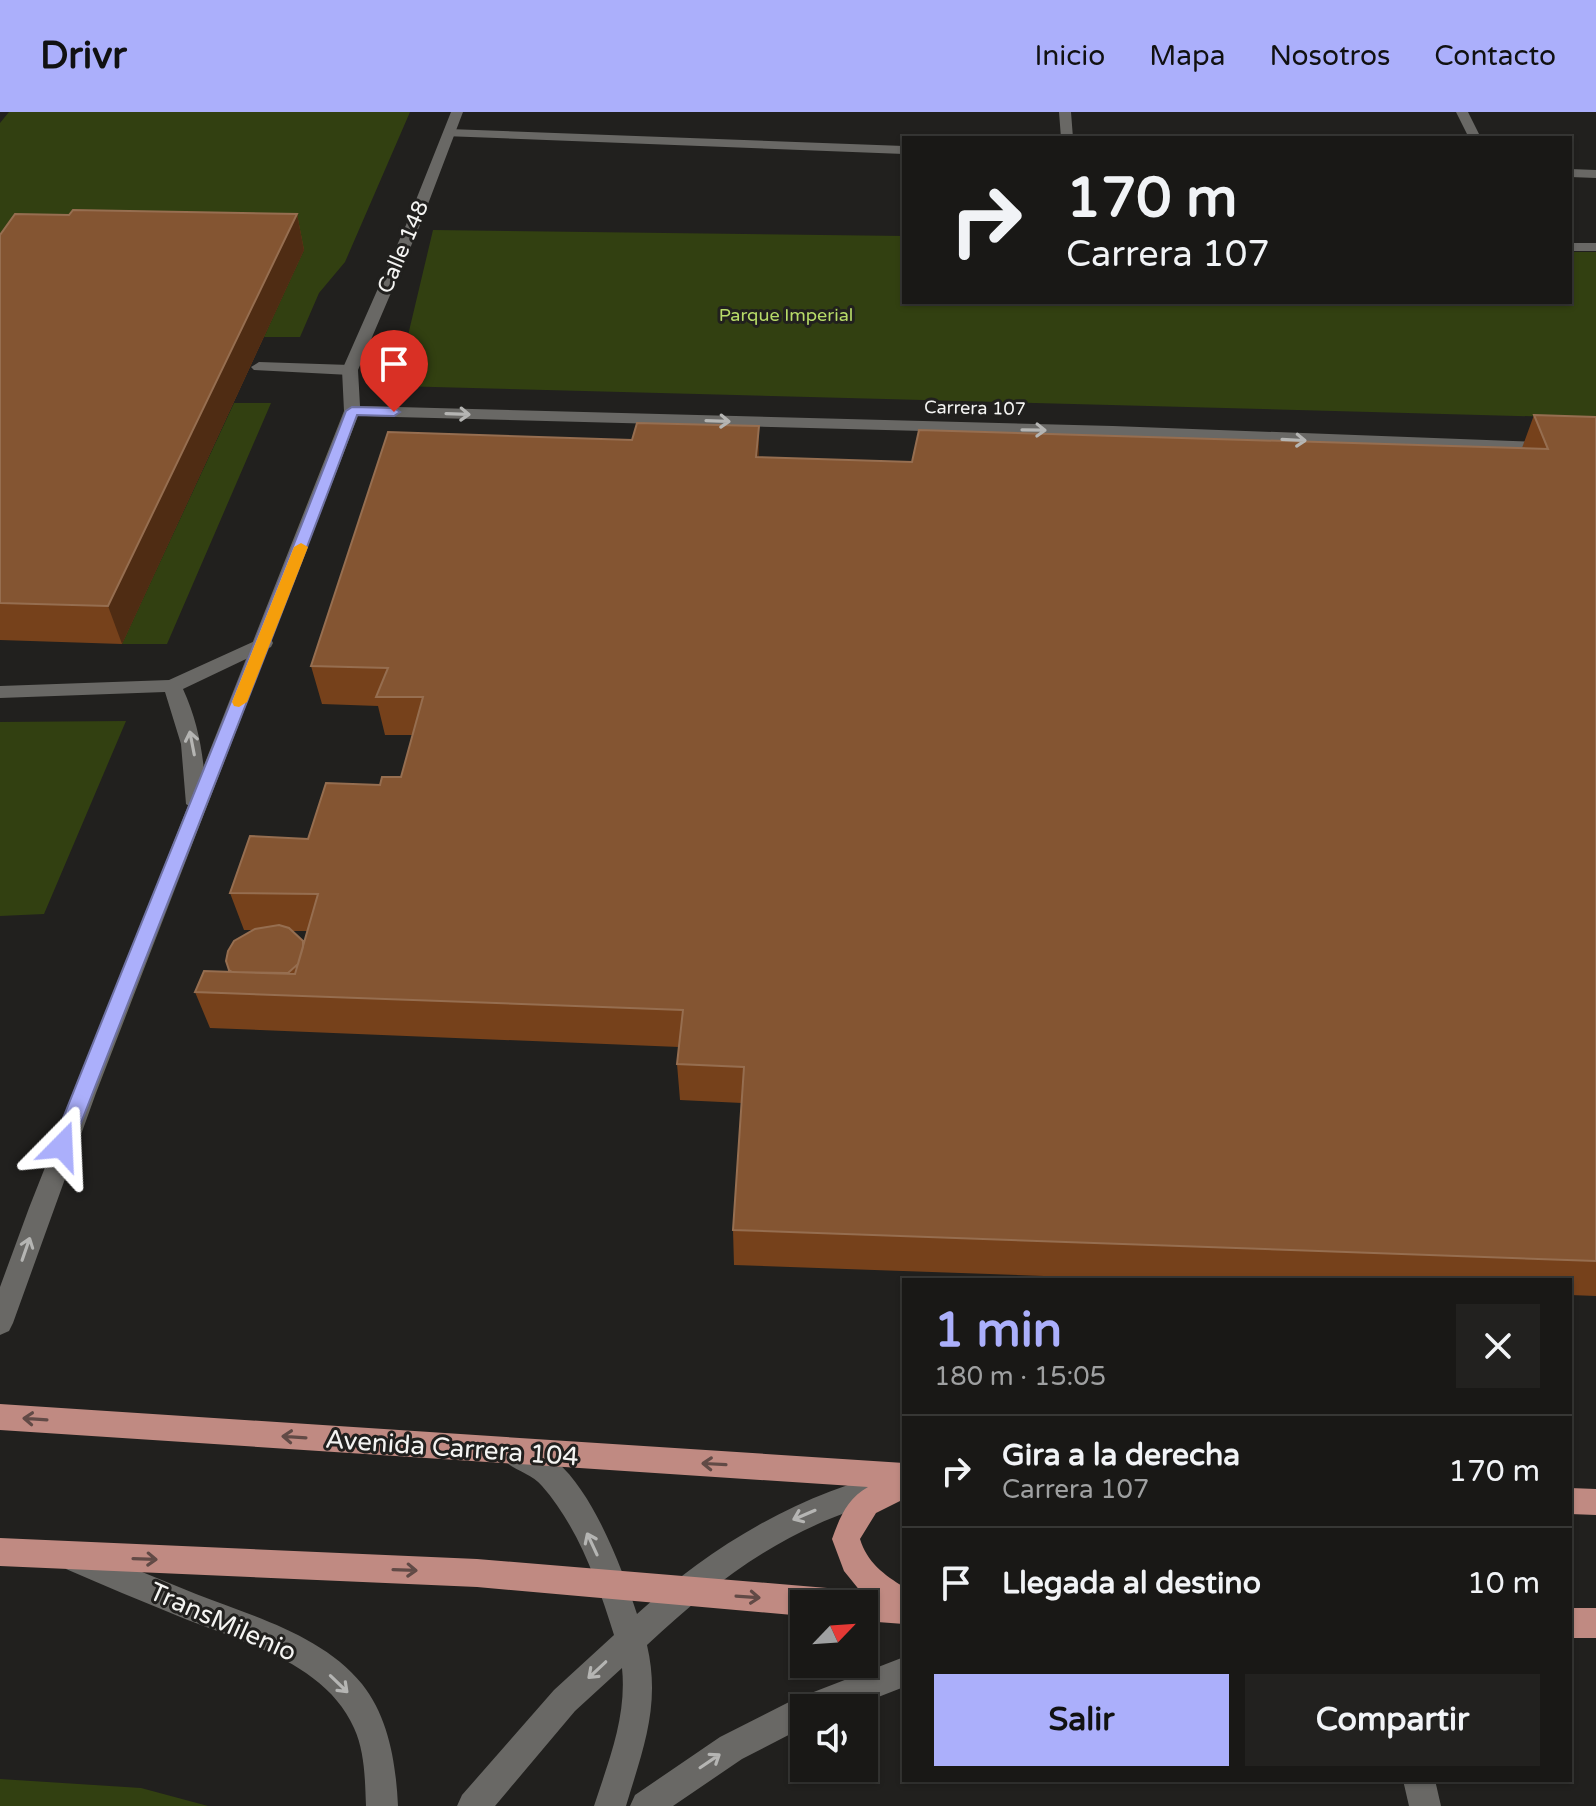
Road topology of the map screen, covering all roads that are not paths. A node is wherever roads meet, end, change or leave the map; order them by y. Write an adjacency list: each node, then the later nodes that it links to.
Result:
1 (457, 112): 4 (street, Calle 148)
2 (1065, 112): 5 (street)
3 (1462, 112): 6 (street)
4 (449, 133): 7 (street); 13 (street, Calle 148)
5 (1067, 136)
6 (1474, 136)
7 (902, 150)
8 (1572, 173): 9 (street)
9 (1596, 174)
10 (1572, 247): 11 (street)
11 (1596, 247)
12 (259, 367): 13 (street)
13 (350, 370): 14 (street, Calle 148)
14 (352, 411): 15 (street, Carrera 107, one-way to 15); 16 (street, Calle 148)
15 (1596, 449)
16 (264, 643): 17 (street); 19 (street, Calle 148)
17 (172, 686): 18 (street); 19 (street, one-way to 17)
18 (0, 692)
19 (196, 804): 20 (street, Calle 148, one-way to 19)
20 (0, 1323)
21 (0, 1417): 22 (main road, Avenida Carrera 104, one-way to 21)
22 (512, 1453): 23 (main road, Avenida Carrera 104, one-way to 22); 30 (street, one-way to 22)
23 (902, 1476)
24 (902, 1484): 31 (street, one-way to 31)
25 (902, 1485): 33 (main road)
26 (1572, 1501): 27 (main road)
27 (1596, 1502)
28 (0, 1552): 29 (main road)
29 (67, 1556): 30 (main road, one-way to 30); 43 (street, TransMilenio, one-way to 43)
30 (611, 1585): 31 (main road); 38 (street)
31 (683, 1592): 32 (main road, one-way to 32); 38 (street)
32 (790, 1600)
33 (902, 1601)
34 (878, 1607): 35 (main road)
35 (902, 1609)
36 (1572, 1623): 37 (main road)
37 (1596, 1623)
38 (631, 1639): 44 (street, one-way to 44); 45 (street)
39 (902, 1673): 40 (street)
40 (847, 1694)
41 (790, 1718): 46 (street, one-way to 41)
42 (1419, 1782): 47 (street)
43 (382, 1806)
44 (473, 1806)
45 (610, 1806)
46 (646, 1806)
47 (1425, 1806)

